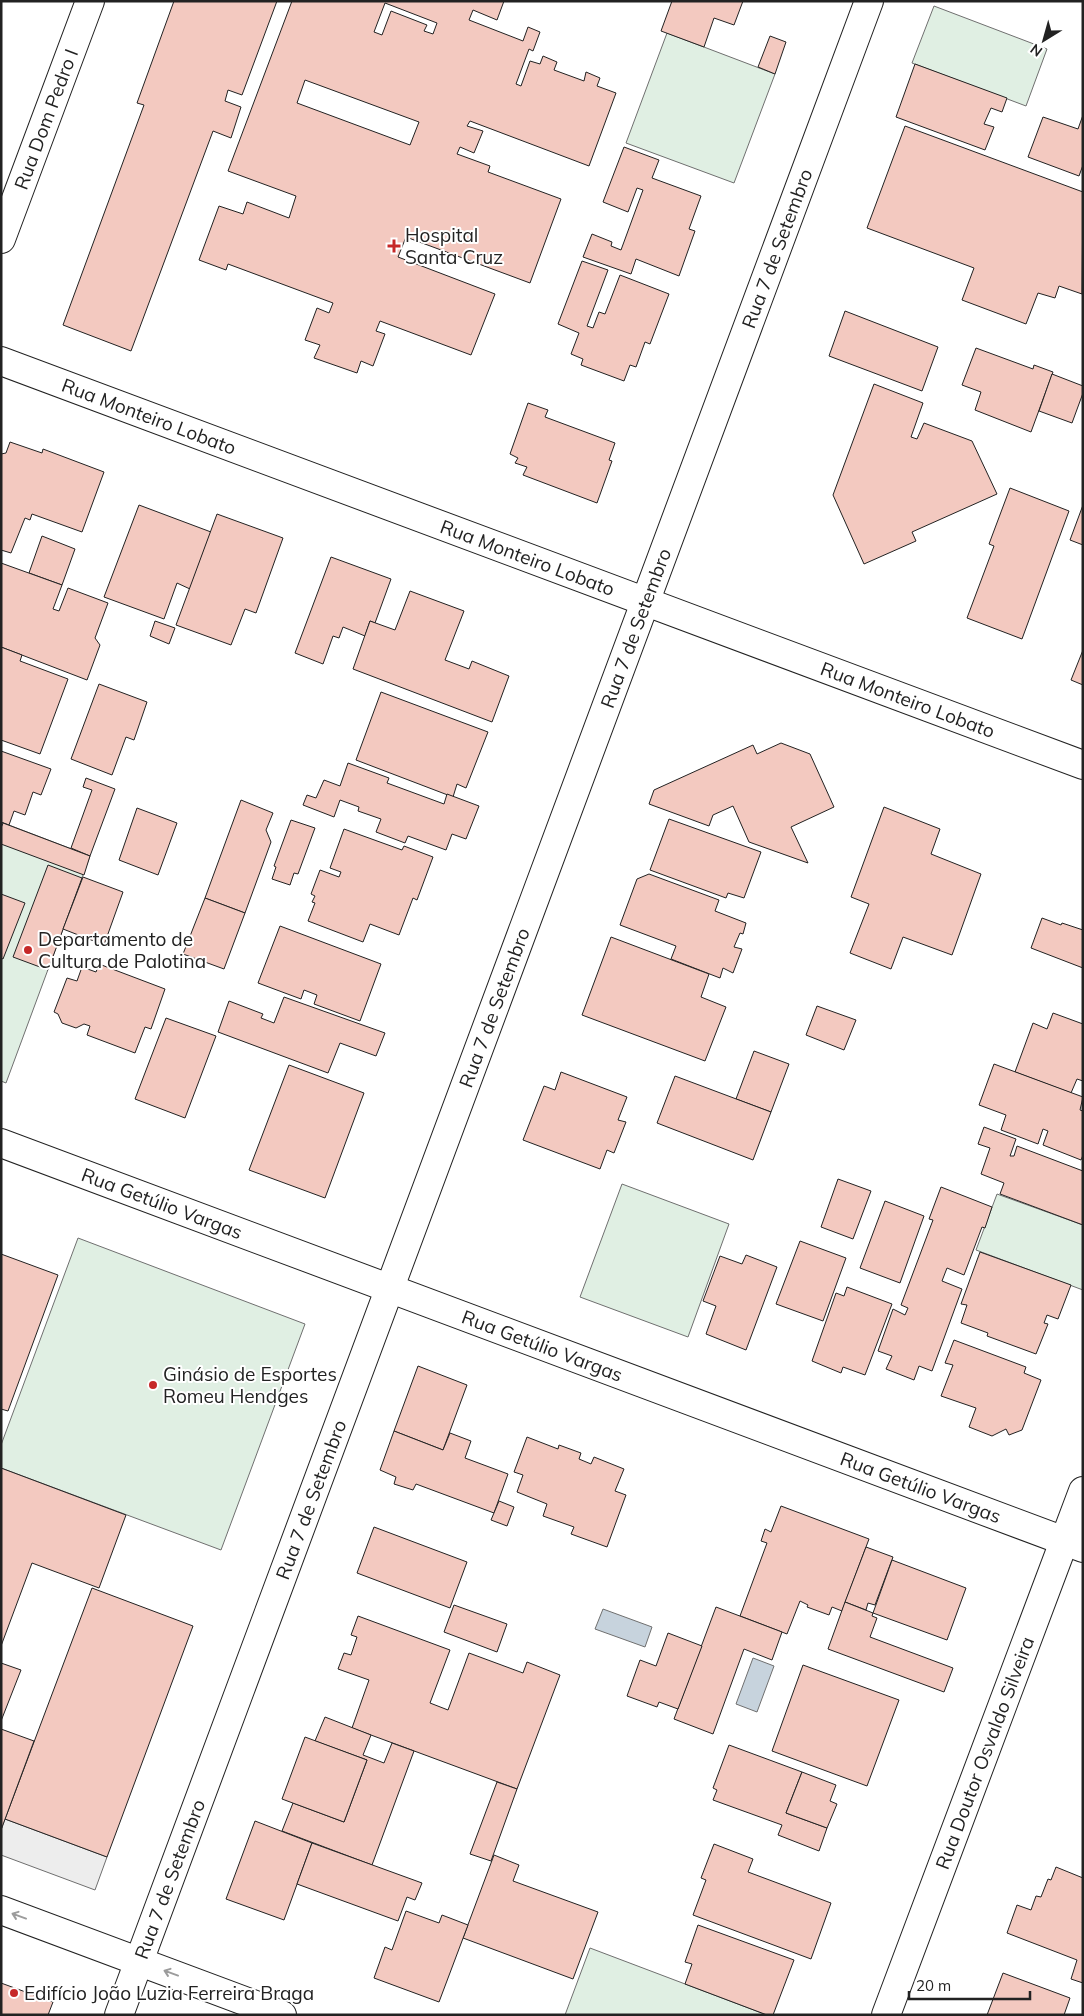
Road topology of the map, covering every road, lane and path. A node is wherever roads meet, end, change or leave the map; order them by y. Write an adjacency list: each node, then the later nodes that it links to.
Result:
1 (90, 1): 3 (street, Rua Dom Pedro I)
2 (869, 1): 5 (street, Rua 7 de Setembro)
3 (1, 239)
4 (1, 361): 5 (street, Rua Monteiro Lobato)
5 (646, 602): 6 (street, Rua Monteiro Lobato); 8 (street, Rua 7 de Setembro)
6 (1083, 765)
7 (1, 1143): 8 (street, Rua Getúlio Vargas)
8 (390, 1288): 10 (street, Rua Getúlio Vargas); 12 (street, Rua 7 de Setembro)
9 (1083, 1491): 10 (street, Rua Doutor Osvaldo Silveira)
10 (1073, 1545): 15 (street, Rua Doutor Osvaldo Silveira)
11 (1, 1910): 12 (street, one-way to 11)
12 (139, 1961): 13 (street, Rua 7 de Setembro); 14 (street, one-way to 12)
13 (120, 2015)
14 (282, 2015)
15 (886, 2015)

